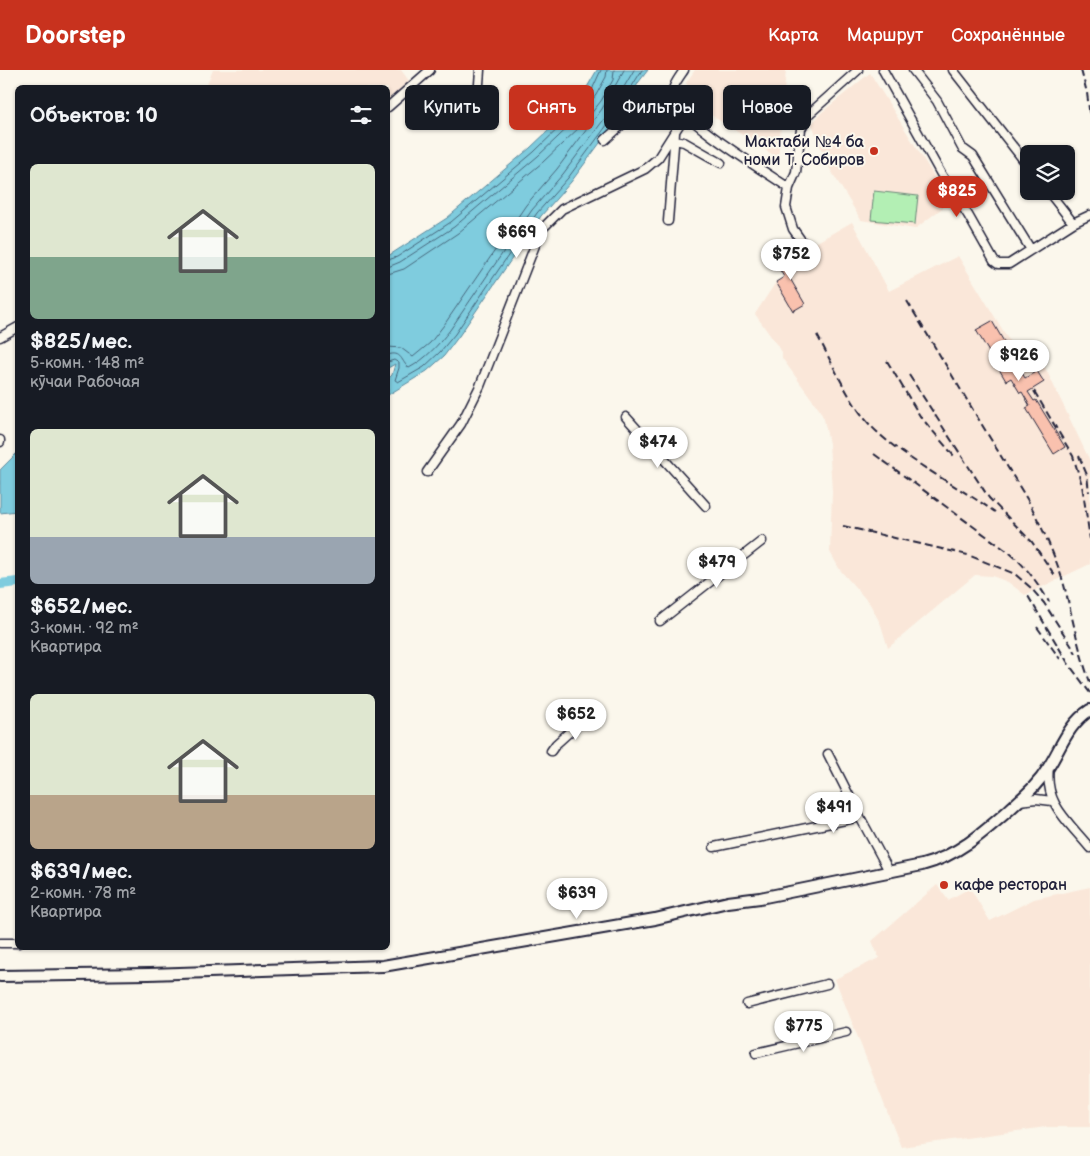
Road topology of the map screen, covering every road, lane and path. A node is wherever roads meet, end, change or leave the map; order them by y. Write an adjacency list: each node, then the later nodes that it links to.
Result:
1 (430, 70): 10 (street)
2 (480, 70): 8 (street)
3 (684, 70): 9 (street)
4 (858, 70): 18 (street)
5 (883, 70): 24 (street)
6 (913, 70): 24 (street)
7 (953, 70): 16 (street)
8 (479, 84)
9 (675, 85)
10 (390, 105)
11 (616, 130): 14 (street)
12 (705, 130): 18 (street)
13 (675, 131): 15 (street); 28 (street)
14 (605, 140)
15 (675, 140): 17 (street); 21 (street)
16 (1020, 155)
17 (721, 163)
18 (789, 188): 23 (street)
19 (1055, 200): 22 (street)
20 (1088, 216): 22 (street)
21 (668, 221)
22 (1073, 223): 24 (street)
23 (807, 248)
24 (1031, 250)
25 (15, 329): 26 (street)
26 (0, 337)
27 (626, 417): 29 (street)
28 (428, 472)
29 (706, 506)
30 (762, 541): 31 (street)
31 (660, 621)
32 (1090, 710): 36 (main road)
33 (585, 718): 34 (street)
34 (551, 751)
35 (828, 754): 39 (street)
36 (1049, 767): 37 (main road); 38 (street)
37 (1019, 801): 38 (street); 42 (main road)
38 (1052, 802): 41 (street)
39 (860, 817): 40 (street); 42 (street)
40 (714, 847)
41 (1090, 848)
42 (889, 871): 45 (main road)
43 (0, 943): 44 (street)
44 (15, 943)
45 (0, 976)
46 (826, 984): 47 (street)
47 (747, 1004)
48 (846, 1032): 49 (street)
49 (756, 1053)

